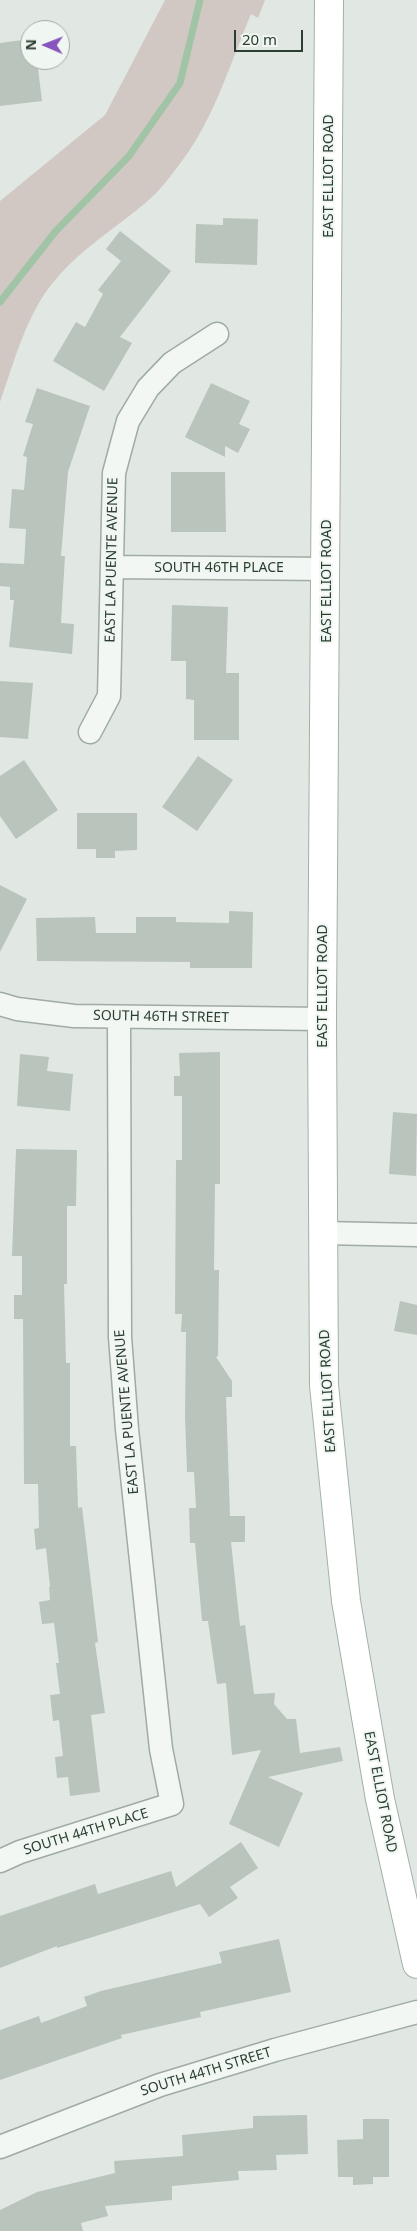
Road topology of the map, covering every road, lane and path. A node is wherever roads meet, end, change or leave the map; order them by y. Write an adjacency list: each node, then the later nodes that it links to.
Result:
1 (329, 0): 4 (main road, EAST ELLIOT ROAD)
2 (217, 334): 3 (street, EAST LA PUENTE AVENUE)
3 (112, 567): 4 (street, SOUTH 46TH PLACE); 5 (street, EAST LA PUENTE AVENUE)
4 (327, 569): 8 (main road, EAST ELLIOT ROAD)
5 (90, 732)
6 (0, 1004): 7 (street, SOUTH 46TH STREET)
7 (119, 1017): 8 (street, SOUTH 46TH STREET); 11 (street, EAST LA PUENTE AVENUE)
8 (322, 1019): 9 (main road, EAST ELLIOT ROAD)
9 (322, 1233): 10 (street); 13 (main road, EAST ELLIOT ROAD)
10 (417, 1235)
11 (172, 1804): 12 (street, SOUTH 44TH PLACE)
12 (0, 1861)
13 (417, 1964)
14 (417, 2012): 15 (street, SOUTH 44TH STREET)
15 (0, 2147)

